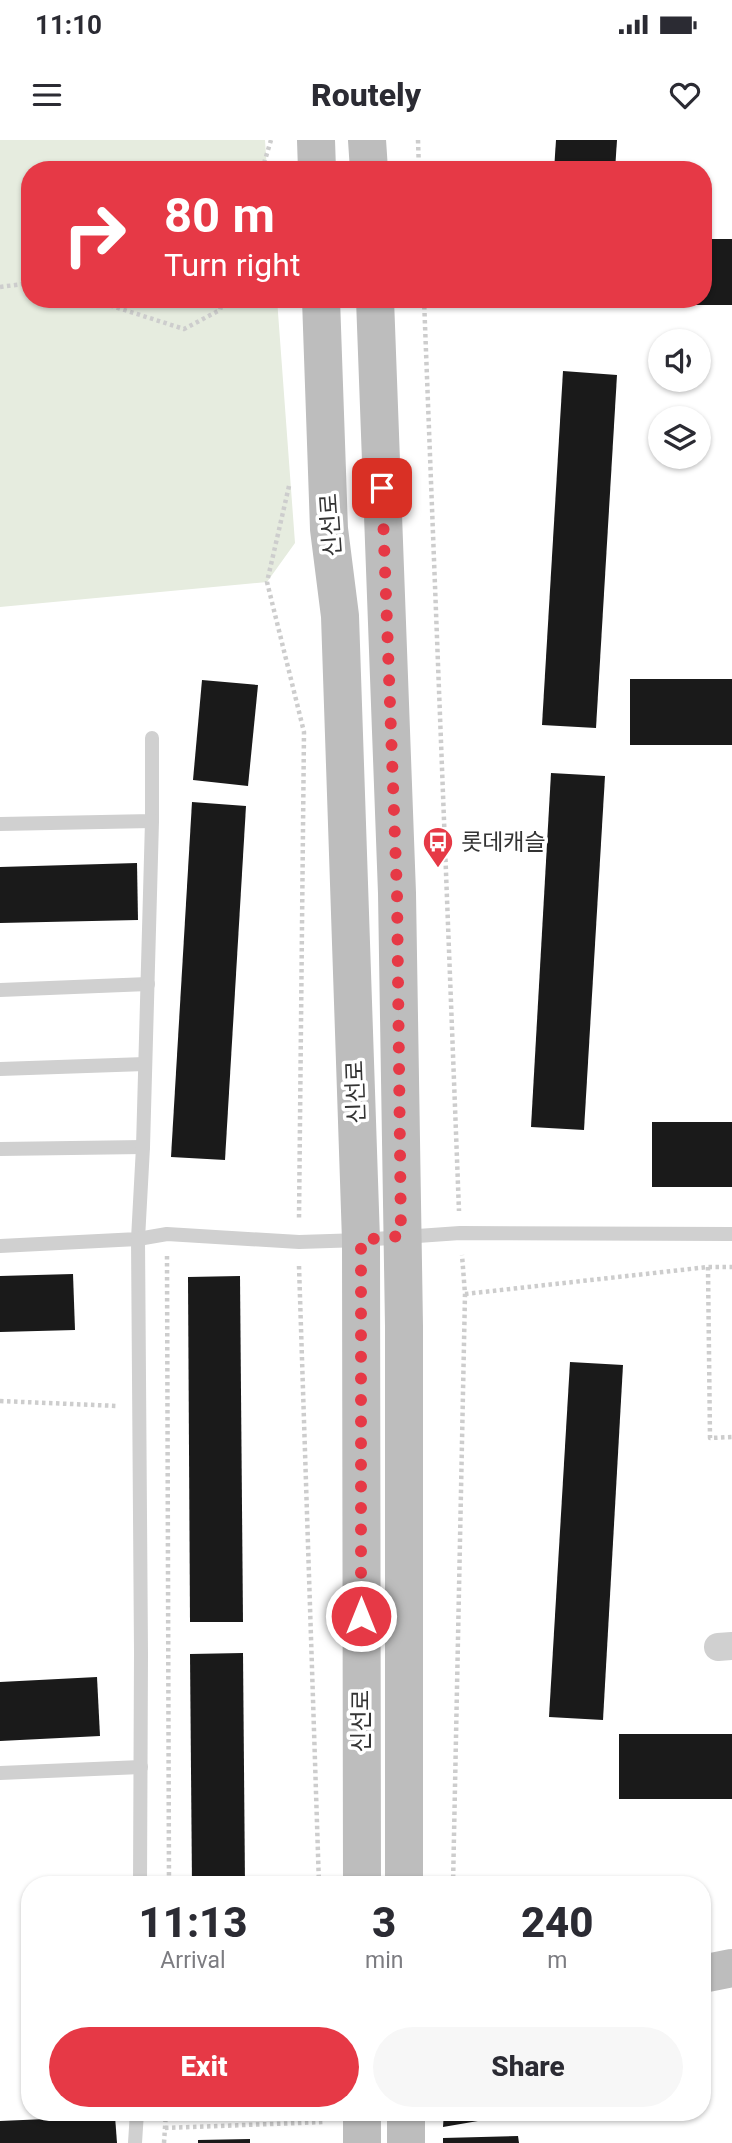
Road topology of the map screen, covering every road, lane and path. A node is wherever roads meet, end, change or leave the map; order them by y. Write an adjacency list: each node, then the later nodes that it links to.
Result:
1 (271, 140): 5 (path)
2 (316, 140): 6 (main road)
3 (367, 140): 7 (main road)
4 (418, 140): 8 (path)
5 (265, 161)
6 (317, 161)
7 (368, 161)
8 (419, 161)
9 (21, 284): 10 (path)
10 (0, 287)
11 (118, 308): 12 (path)
12 (221, 308)
13 (321, 308): 31 (main road, 신선로)
14 (374, 308): 29 (main road, 신선로)
15 (424, 308): 26 (path)
16 (291, 477): 32 (path)
17 (152, 738): 18 (lane)
18 (152, 821): 19 (lane); 20 (lane)
19 (0, 824)
20 (148, 984): 21 (lane); 22 (lane)
21 (0, 990)
22 (145, 1064): 23 (lane); 24 (lane)
23 (0, 1069)
24 (143, 1147): 25 (lane); 30 (lane)
25 (0, 1149)
26 (460, 1233): 28 (lane); 29 (lane); 36 (path)
27 (167, 1234): 30 (lane); 32 (lane); 43 (path)
28 (732, 1234)
29 (401, 1236): 31 (lane); 46 (main road, 신선로)
30 (138, 1239): 33 (lane); 38 (lane)
31 (361, 1240): 32 (lane); 45 (main road, 신선로)
32 (299, 1242): 44 (path)
33 (0, 1246)
34 (708, 1268): 35 (path); 36 (path); 39 (path)
35 (732, 1268)
36 (464, 1294): 47 (path)
37 (0, 1401): 38 (path)
38 (140, 1407): 40 (lane)
39 (732, 1437)
40 (141, 1767): 41 (lane); 42 (lane)
41 (0, 1773)
42 (140, 1876)
43 (169, 1876)
44 (319, 1876)
45 (362, 1876)
46 (404, 1876)
47 (453, 1876)
48 (732, 1968): 49 (main road)
49 (711, 1972)
50 (136, 2121): 56 (lane)
51 (165, 2121): 55 (path)
52 (362, 2121): 58 (main road)
53 (406, 2121): 59 (main road)
54 (325, 2122): 55 (path)
55 (165, 2128): 57 (path)
56 (135, 2143)
57 (164, 2143)
58 (362, 2143)
59 (406, 2143)

